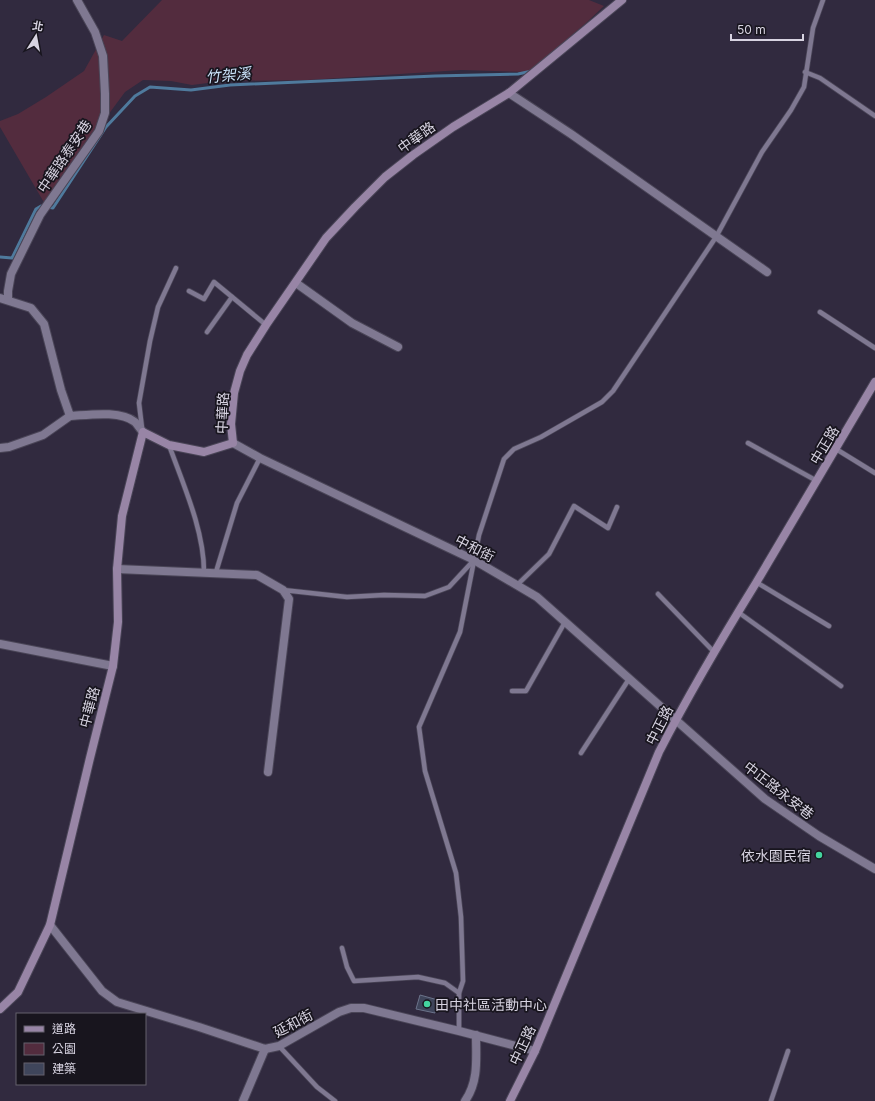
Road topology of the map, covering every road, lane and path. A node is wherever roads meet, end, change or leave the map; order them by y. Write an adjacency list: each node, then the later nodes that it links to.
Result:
1 (77, 0): 13 (street, 中華路泰安巷)
2 (622, 0): 5 (street, 中華路)
3 (823, 0): 4 (lane)
4 (805, 72): 6 (lane); 7 (lane)
5 (509, 93): 7 (street); 10 (street, 中華路)
6 (875, 116)
7 (716, 237): 9 (street); 31 (lane)
8 (176, 268): 21 (lane)
9 (767, 272)
10 (296, 283): 15 (street, 中華路); 17 (street)
11 (189, 291): 12 (lane)
12 (232, 296): 15 (lane); 16 (lane)
13 (4, 299): 20 (street, 中華路泰安巷)
14 (820, 312): 18 (lane)
15 (266, 325): 22 (street, 中華路)
16 (207, 332)
17 (398, 347)
18 (875, 348)
19 (875, 382): 26 (street, 中正路)
20 (70, 416): 21 (street); 25 (street)
21 (142, 432): 24 (street, 中華路); 32 (street, 中華路)
22 (234, 443): 24 (street, 中華路); 27 (street, 中和街)
23 (748, 443): 29 (lane)
24 (168, 445): 33 (lane)
25 (0, 448)
26 (836, 450): 28 (lane); 29 (street, 中正路)
27 (260, 458): 31 (street, 中和街); 34 (lane)
28 (875, 473)
29 (817, 481): 35 (street, 中正路)
30 (618, 507): 36 (lane)
31 (474, 560): 36 (street, 中和街); 37 (lane); 54 (lane)
32 (117, 569): 33 (street); 44 (street, 中華路)
33 (204, 572): 34 (street)
34 (216, 572): 37 (street)
35 (756, 582): 39 (street, 中正路); 41 (lane)
36 (517, 585): 40 (street, 中和街)
37 (283, 590): 50 (street)
38 (658, 594): 43 (lane)
39 (738, 612): 43 (street, 中正路); 46 (lane)
40 (565, 622): 45 (street, 中和街); 47 (lane)
41 (829, 626)
42 (0, 644): 44 (street)
43 (714, 652): 48 (street, 中正路)
44 (113, 666): 52 (street, 中華路)
45 (629, 679): 48 (street, 中和街); 49 (lane)
46 (841, 686)
47 (512, 691)
48 (676, 719): 51 (street, 中正路永安巷); 60 (street, 中正路)
49 (581, 753)
50 (268, 772)
51 (875, 869)
52 (50, 925): 55 (street, 中華路); 59 (street, 延和街)
53 (342, 948): 54 (lane)
54 (459, 992): 56 (lane)
55 (0, 1009)
56 (459, 1031): 57 (street, 延和街); 58 (street, 延和街)
57 (476, 1035): 60 (street, 延和街); 64 (street)
58 (279, 1046): 59 (street, 延和街); 63 (lane)
59 (265, 1050): 62 (street)
60 (535, 1051): 65 (street, 中正路)
61 (788, 1051): 66 (lane)
62 (243, 1101)
63 (335, 1101)
64 (464, 1101)
65 (510, 1101)
66 (771, 1101)

